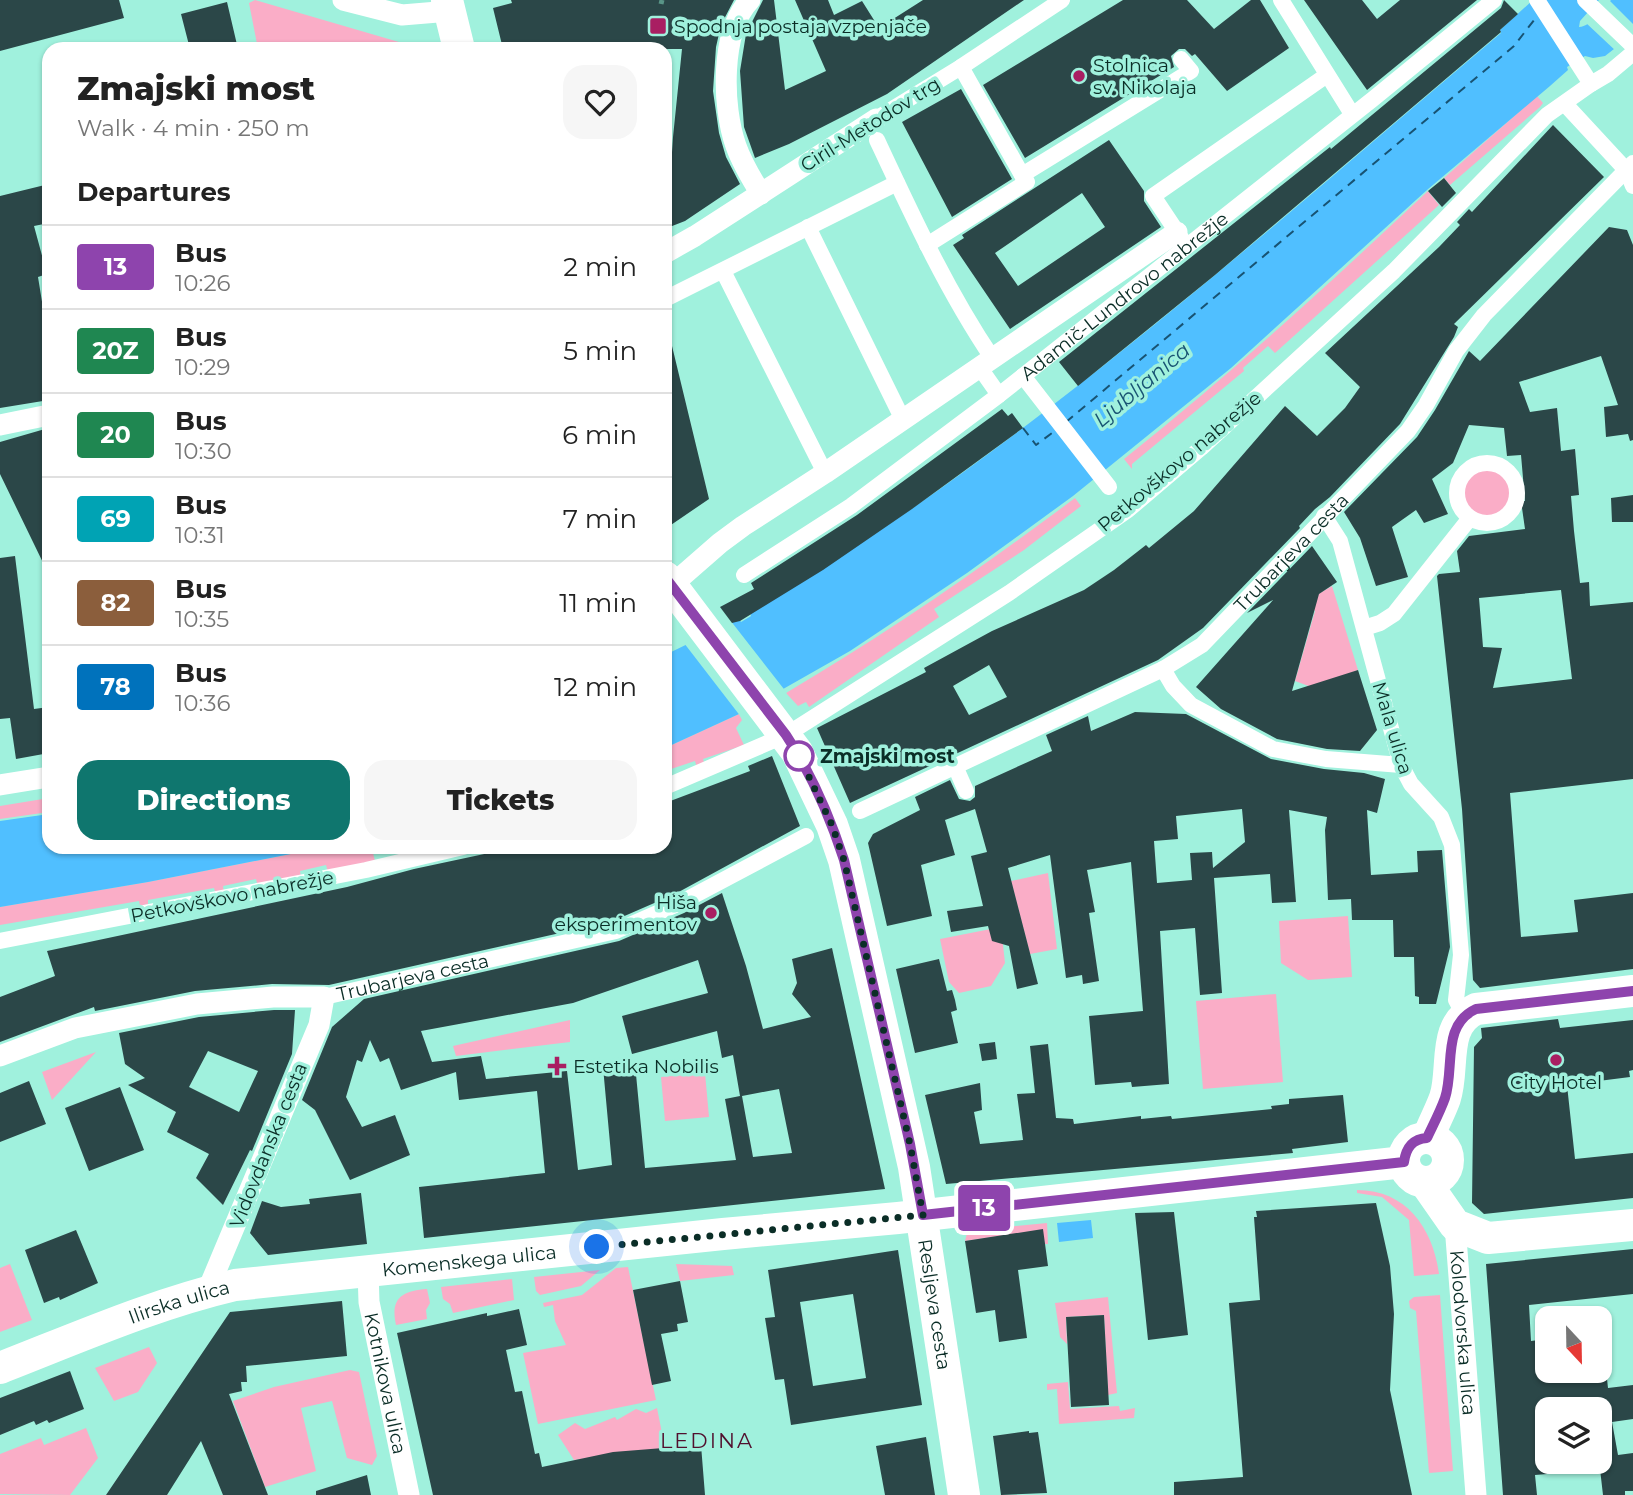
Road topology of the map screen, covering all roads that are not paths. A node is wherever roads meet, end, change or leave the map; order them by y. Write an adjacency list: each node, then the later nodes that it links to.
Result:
1 (343, 0): 8 (street)
2 (750, 0): 21 (street)
3 (1062, 0): 12 (street, Ciril-Metodov trg)
4 (1281, 0): 13 (street)
5 (1493, 0): 16 (street, Adamič-Lundrovo nabrežje)
6 (1537, 0): 14 (street)
7 (1586, 0): 10 (street)
8 (448, 6): 9 (main road)
9 (458, 42)
10 (1632, 47): 14 (street, Petkovškovo nabrežje)
11 (1181, 59): 19 (street)
12 (961, 67): 17 (street, Ciril-Metodov trg); 19 (street)
13 (1327, 75): 16 (street); 23 (street)
14 (1591, 84): 15 (street, Petkovškovo nabrežje)
15 (1565, 104): 18 (street); 43 (street, Petkovškovo nabrežje)
16 (1352, 114): 23 (street, Adamič-Lundrovo nabrežje)
17 (877, 130): 20 (street); 21 (street, Ciril-Metodov trg)
18 (1631, 173): 36 (street, Trubarjeva cesta)
19 (1022, 175): 24 (street)
20 (897, 183): 22 (street); 24 (street)
21 (761, 194): 25 (street, Ciril-Metodov trg)
22 (808, 227): 26 (street); 32 (street)
23 (1181, 239): 28 (street, Adamič-Lundrovo nabrežje); 29 (street, Adamič-Lundrovo nabrežje)
24 (927, 245): 28 (street)
25 (672, 247)
26 (723, 271): 27 (street); 34 (street)
27 (672, 296)
28 (986, 363): 30 (street); 32 (street, Adamič-Lundrovo nabrežje)
29 (1023, 376): 30 (street, Adamič-Lundrovo nabrežje); 35 (street)
30 (999, 395): 38 (street, Adamič-Lundrovo nabrežje)
31 (42, 416): 33 (street)
32 (903, 420): 34 (street, Adamič-Lundrovo nabrežje)
33 (0, 425)
34 (825, 473): 39 (street, Adamič-Lundrovo nabrežje)
35 (1109, 486)
36 (1324, 516): 41 (street, Mala ulica); 42 (street, Trubarjeva cesta)
37 (1470, 518): 41 (street)
38 (744, 575)
39 (672, 581)
40 (672, 591): 43 (main road, Resljeva cesta)
41 (1364, 628): 44 (street, Mala ulica)
42 (1163, 669): 44 (street); 45 (street, Trubarjeva cesta)
43 (780, 727): 47 (street, Petkovškovo nabrežje); 59 (main road, Resljeva cesta)
44 (1401, 765): 56 (street, Mala ulica)
45 (955, 766): 49 (street); 50 (street, Trubarjeva cesta)
46 (42, 778): 48 (street)
47 (672, 782)
48 (0, 785)
49 (966, 791)
50 (860, 811)
51 (806, 836): 55 (street, Trubarjeva cesta)
52 (433, 854): 53 (street, Petkovškovo nabrežje)
53 (0, 941)
54 (1633, 991): 56 (main road)
55 (324, 997): 57 (street, Trubarjeva cesta); 63 (street, Vidovdanska cesta)
56 (1464, 1016): 58 (main road)
57 (0, 1056)
58 (1415, 1172): 59 (main road, Komenskega ulica); 60 (main road, Kolodvorska ulica)
59 (923, 1215): 62 (main road, Komenskega ulica); 66 (main road, Resljeva cesta)
60 (1455, 1225): 61 (main road); 67 (street, Kolodvorska ulica)
61 (1633, 1225)
62 (368, 1271): 63 (main road, Ilirska ulica); 65 (street, Kotnikova ulica)
63 (207, 1292): 64 (main road, Ilirska ulica)
64 (0, 1368)
65 (409, 1495)
66 (964, 1495)
67 (1476, 1495)

